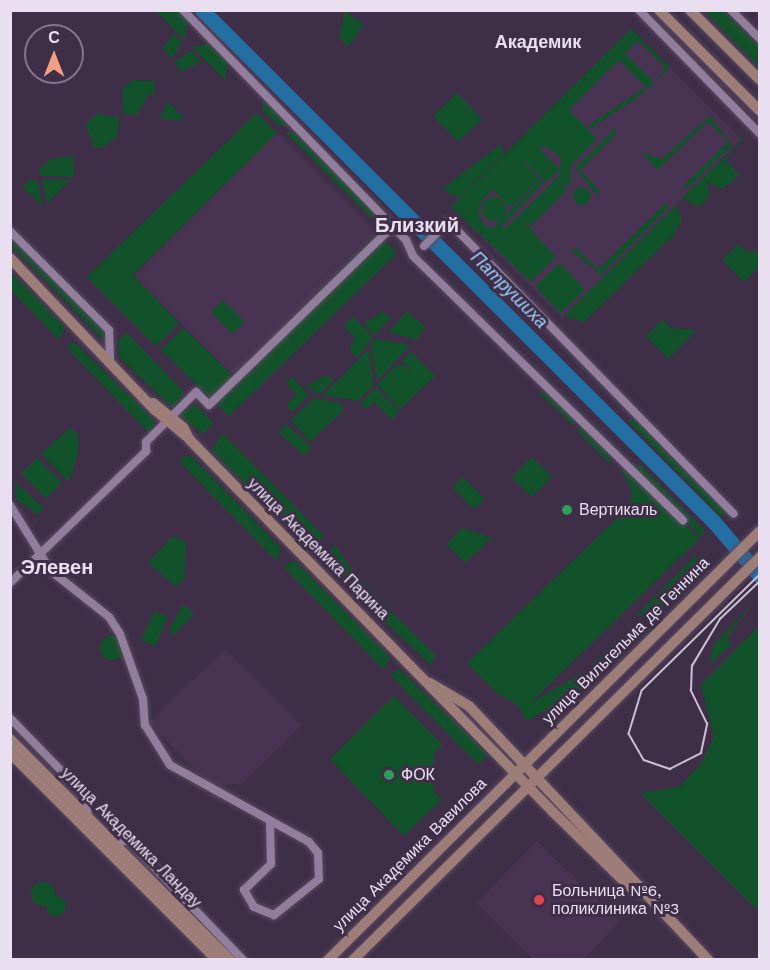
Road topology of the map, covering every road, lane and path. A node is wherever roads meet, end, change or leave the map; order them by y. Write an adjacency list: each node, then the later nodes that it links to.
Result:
1 (183, 10): 10 (street)
2 (639, 10): 9 (street)
3 (659, 10): 8 (street)
4 (690, 10): 7 (street)
5 (731, 10): 6 (street)
6 (759, 39)
7 (759, 80)
8 (759, 111)
9 (759, 134)
10 (392, 227): 12 (street); 15 (street)
11 (10, 231): 14 (street)
12 (418, 251): 17 (street); 18 (street)
13 (10, 258): 14 (street, улица Академика Парина)
14 (111, 360): 15 (street, улица Академика Парина)
15 (169, 419): 20 (street); 23 (street, улица Академика Парина)
16 (10, 505): 20 (street)
17 (734, 514)
18 (683, 520)
19 (759, 531): 27 (street, улица Вильгельма де Геннина)
20 (41, 553): 22 (street); 32 (street)
21 (759, 557): 29 (street, улица Вильгельма де Геннина)
22 (10, 583)
23 (430, 683): 27 (street, улица Академика Парина); 28 (street, улица Академика Парина)
24 (10, 718): 31 (street)
25 (10, 739): 31 (street, улица Академика Ландау)
26 (10, 753): 35 (street, улица Академика Ландау)
27 (524, 763): 28 (street, улица Вильгельма де Геннина); 29 (street, улица Академика Парина)
28 (514, 772): 30 (street, улица Академика Парина); 38 (street, улица Академика Вавилова)
29 (537, 776): 30 (street, улица Вильгельма де Геннина); 34 (street, улица Академика Парина)
30 (527, 786): 34 (street, улица Академика Парина); 39 (street, улица Академика Вавилова)
31 (88, 817): 33 (street, улица Академика Ландау)
32 (270, 824): 32 (street)
33 (112, 841): 36 (street, улица Академика Ландау); 37 (street)
34 (643, 893): 40 (street, улица Академика Парина)
35 (216, 960)
36 (230, 960)
37 (243, 960)
38 (328, 960)
39 (353, 960)
40 (708, 960)

